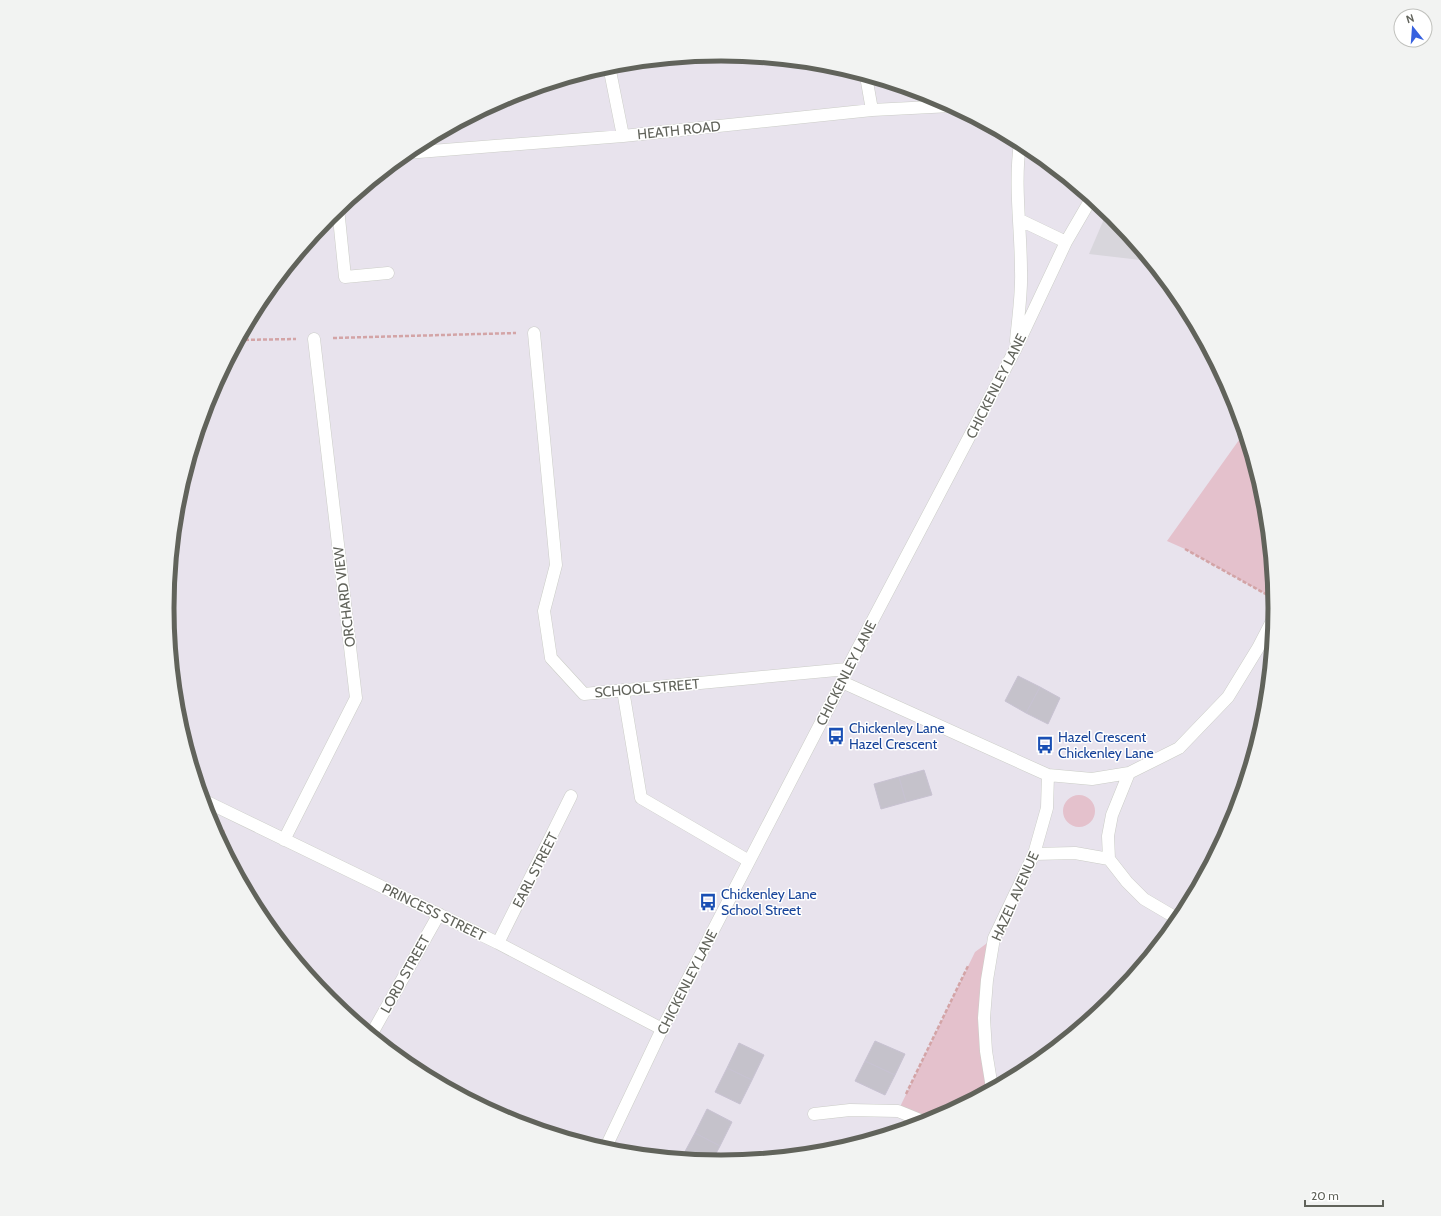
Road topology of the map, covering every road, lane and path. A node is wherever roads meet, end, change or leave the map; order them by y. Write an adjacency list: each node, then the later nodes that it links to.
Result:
1 (610, 73): 5 (street)
2 (867, 81): 4 (street)
3 (938, 107): 4 (street, HEATH ROAD)
4 (872, 110): 5 (street, HEATH ROAD)
5 (623, 136): 7 (street, HEATH ROAD)
6 (1019, 150): 10 (street)
7 (419, 152)
8 (1088, 204): 11 (street, CHICKENLEY LANE)
9 (339, 217): 12 (street)
10 (1020, 220): 11 (street); 16 (street)
11 (1066, 242): 16 (street, CHICKENLEY LANE)
12 (388, 274)
13 (534, 333): 14 (path); 22 (street, SCHOOL STREET)
14 (314, 339): 15 (path); 27 (street, ORCHARD VIEW)
15 (244, 340)
16 (1016, 348): 20 (street, CHICKENLEY LANE)
17 (1185, 549): 18 (path)
18 (1267, 595)
19 (1267, 631): 23 (street)
20 (847, 669): 21 (street, CHICKENLEY LANE); 22 (street, SCHOOL STREET)
21 (842, 682): 24 (street); 30 (street, CHICKENLEY LANE)
22 (623, 690): 30 (street)
23 (1129, 773): 24 (street); 29 (street)
24 (1048, 775): 28 (street, HAZEL AVENUE)
25 (571, 796): 34 (street, EARL STREET)
26 (210, 804): 27 (street, PRINCESS STREET)
27 (284, 840): 31 (street, PRINCESS STREET)
28 (1034, 854): 29 (street); 33 (street, HAZEL AVENUE)
29 (1109, 859): 32 (street)
30 (749, 860): 35 (street, CHICKENLEY LANE)
31 (439, 914): 34 (street, PRINCESS STREET); 36 (street, LORD STREET)
32 (1172, 916)
33 (994, 938): 37 (street, HAZEL AVENUE); 38 (path)
34 (498, 943): 35 (street, PRINCESS STREET)
35 (662, 1029): 41 (street, CHICKENLEY LANE)
36 (374, 1030)
37 (991, 1083)
38 (898, 1111): 39 (street); 40 (street)
39 (814, 1114)
40 (916, 1118)
41 (608, 1143)

